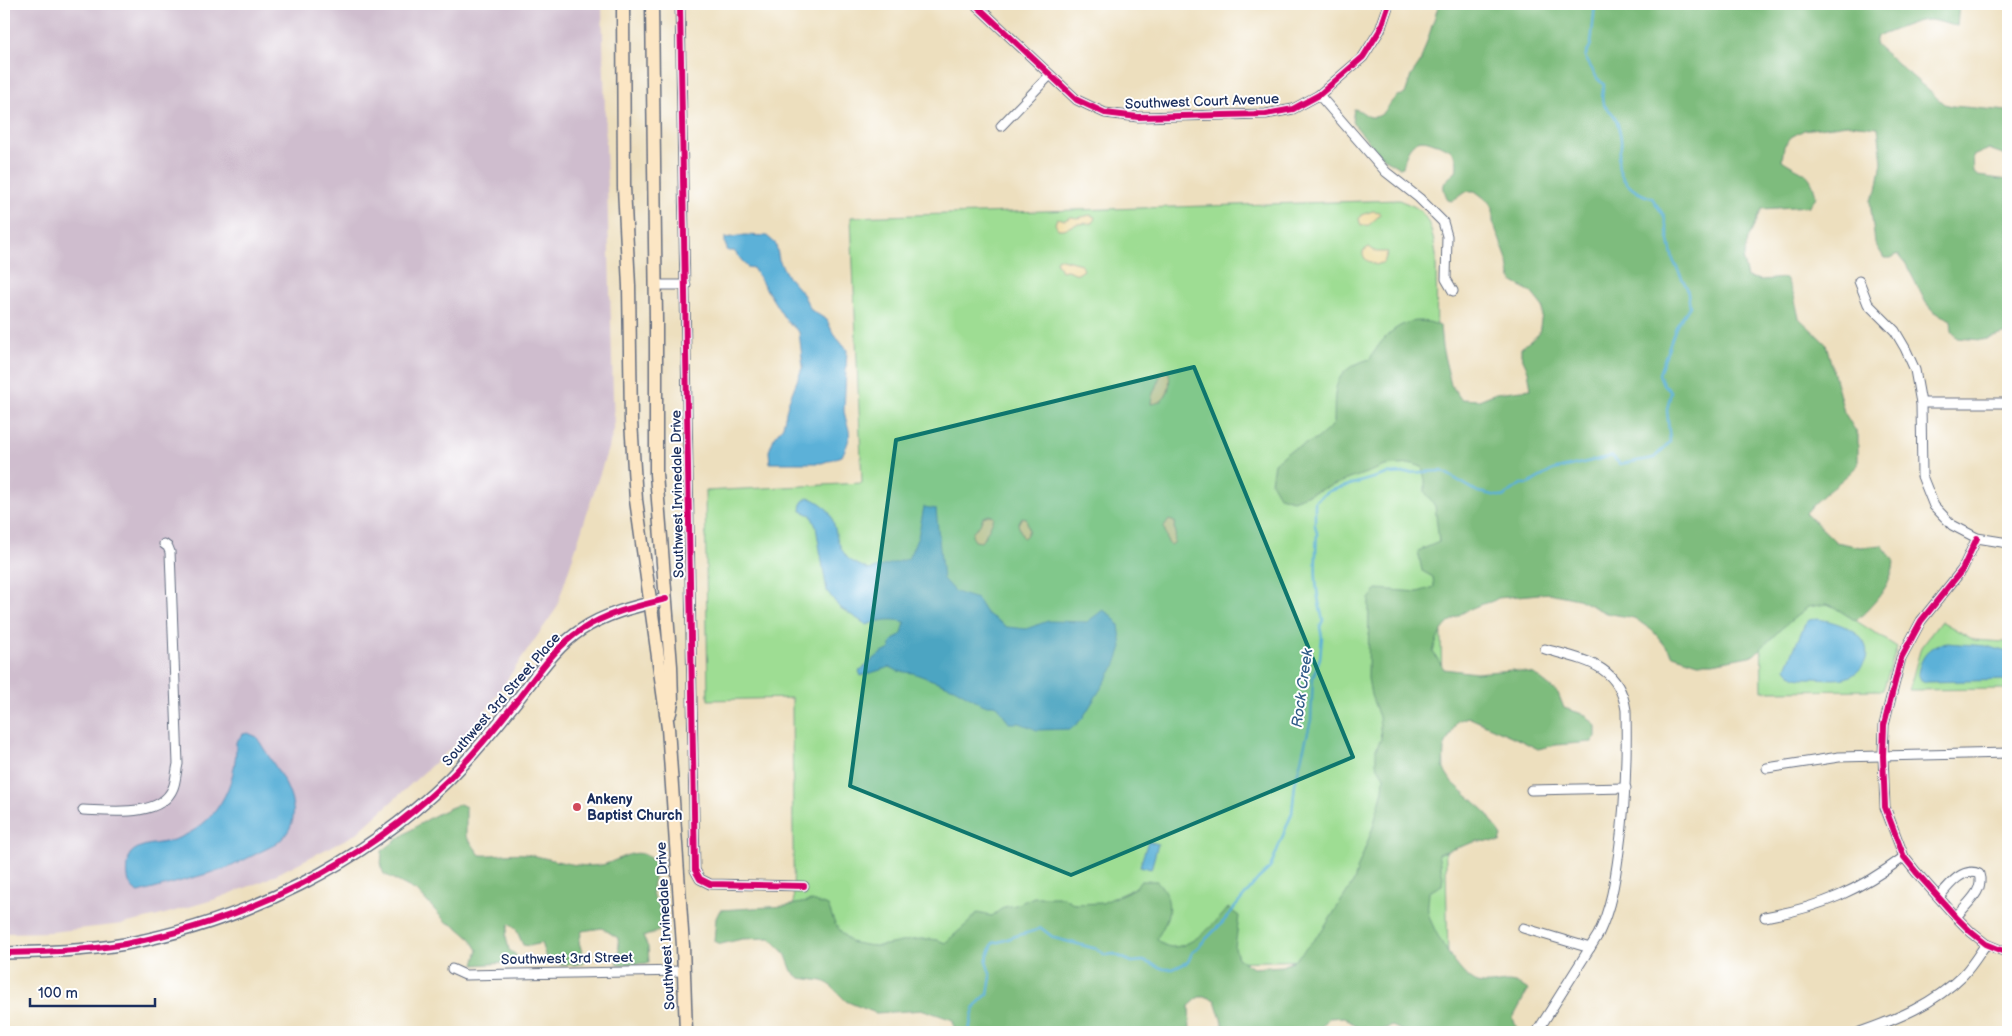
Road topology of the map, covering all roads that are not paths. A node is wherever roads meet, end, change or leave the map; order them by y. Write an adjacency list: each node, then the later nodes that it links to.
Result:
1 (623, 4): 19 (main road, Southwest Irvinedale Drive)
2 (652, 4): 10 (main road, Southwest Irvinedale Drive)
3 (680, 4): 11 (street, Southwest Irvinedale Drive)
4 (975, 4): 6 (street, Southwest Court Avenue)
5 (1389, 4): 7 (street, Southwest Court Avenue)
6 (1050, 74): 7 (street, Southwest Court Avenue); 8 (street)
7 (1319, 95): 12 (street)
8 (1001, 126)
9 (1859, 281): 13 (street)
10 (655, 285): 11 (street); 18 (main road, Southwest Irvinedale Drive)
11 (686, 285): 29 (street, Southwest Irvinedale Drive)
12 (1453, 291)
13 (1921, 402): 14 (street); 15 (street)
14 (2008, 403)
15 (1977, 538): 16 (street); 23 (street)
16 (2008, 543)
17 (164, 544): 27 (street)
18 (666, 599): 19 (street, Southwest 3rd Street Place); 21 (main road, Southwest Irvinedale Drive)
19 (651, 602): 21 (main road, Southwest Irvinedale Drive); 37 (street, Southwest 3rd Street Place)
20 (1545, 649): 25 (street)
21 (668, 728): 39 (main road, Southwest Irvinedale Drive)
22 (2008, 753): 23 (street)
23 (1883, 756): 24 (street); 28 (street)
24 (1767, 768)
25 (1626, 788): 26 (street); 35 (street)
26 (1531, 790)
27 (83, 810)
28 (1904, 857): 30 (street); 31 (street)
29 (804, 886)
30 (1939, 897): 32 (street); 32 (street)
31 (1765, 917)
32 (1956, 917): 34 (street)
33 (1523, 928): 35 (street)
34 (1986, 944): 36 (street); 42 (street)
35 (1590, 948): 41 (street)
36 (2008, 953)
37 (4, 954)
38 (452, 969): 39 (street, Southwest 3rd Street)
39 (684, 971): 40 (main road, Southwest Irvinedale Drive)
40 (686, 1032)
41 (1537, 1032)
42 (1860, 1032)

